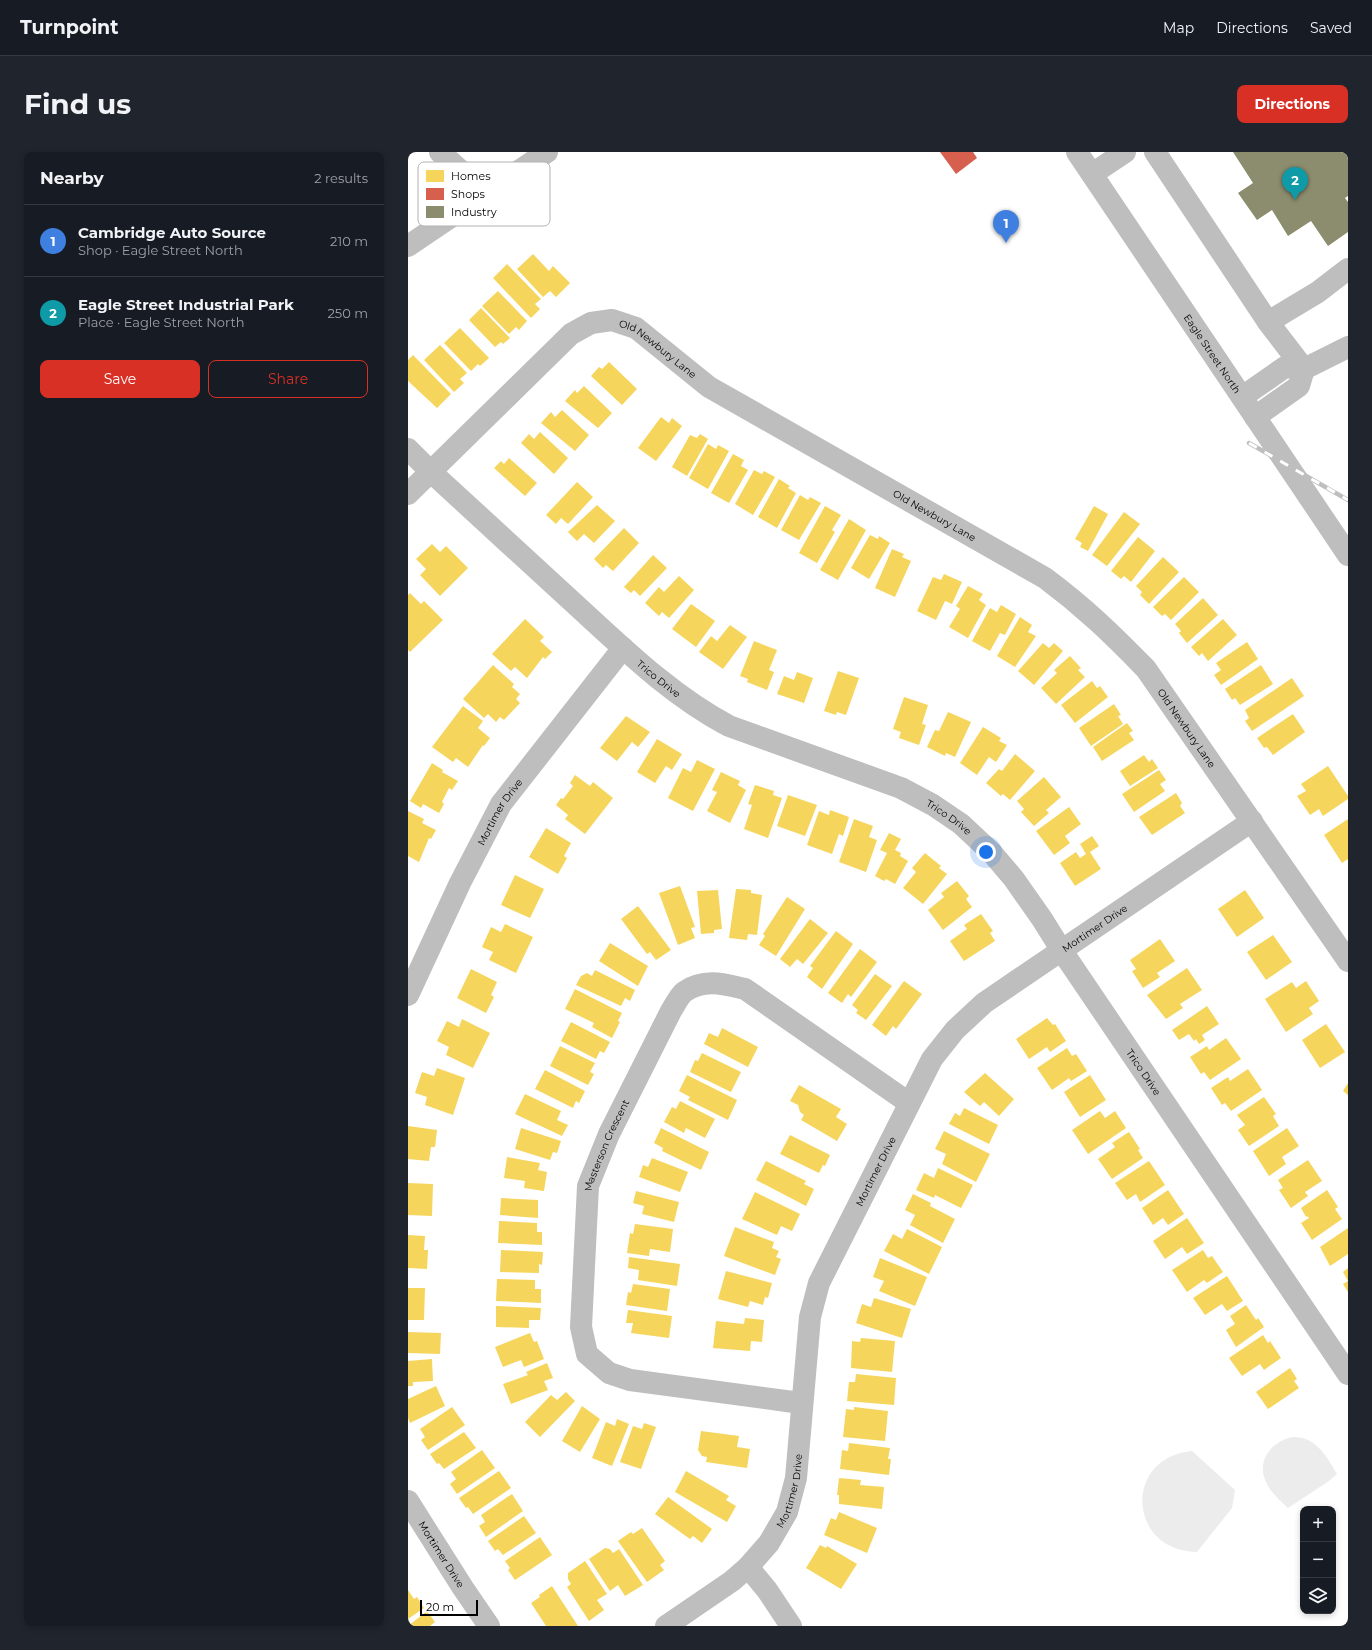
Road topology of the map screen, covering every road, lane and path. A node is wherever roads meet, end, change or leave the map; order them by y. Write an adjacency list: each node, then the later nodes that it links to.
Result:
1 (440, 152): 6 (street)
2 (547, 152): 7 (street)
3 (1077, 152): 8 (street, Eagle Street North)
4 (1125, 152): 8 (street)
5 (1155, 152): 12 (street)
6 (451, 162)
7 (532, 162)
8 (1092, 174): 15 (street, Eagle Street North)
9 (437, 226): 10 (street)
10 (408, 246)
11 (1348, 269): 12 (street)
12 (1268, 322): 14 (street)
13 (1348, 347): 14 (street)
14 (1304, 369): 15 (street); 16 (street)
15 (1242, 397): 16 (street, Eagle Street North)
16 (1255, 417): 20 (street, Eagle Street North)
17 (408, 448): 18 (street, Trico Drive)
18 (430, 471): 19 (street, Old Newbury Lane); 21 (street, Trico Drive); 22 (street, Old Newbury Lane)
19 (408, 494)
20 (1348, 555)
21 (624, 648): 23 (street, Trico Drive); 25 (street, Mortimer Drive)
22 (1252, 821): 23 (street, Mortimer Drive); 24 (street, Old Newbury Lane)
23 (1062, 951): 26 (street, Mortimer Drive); 27 (street, Trico Drive)
24 (1348, 961)
25 (408, 995)
26 (909, 1103): 28 (street, Mortimer Drive); 28 (street, Masterson Crescent)
27 (1348, 1374)
28 (801, 1403): 30 (street, Mortimer Drive)
29 (408, 1501): 31 (street, Mortimer Drive)
30 (748, 1567): 32 (street, Mortimer Drive); 33 (street)
31 (489, 1626)
32 (666, 1626)
33 (791, 1626)

